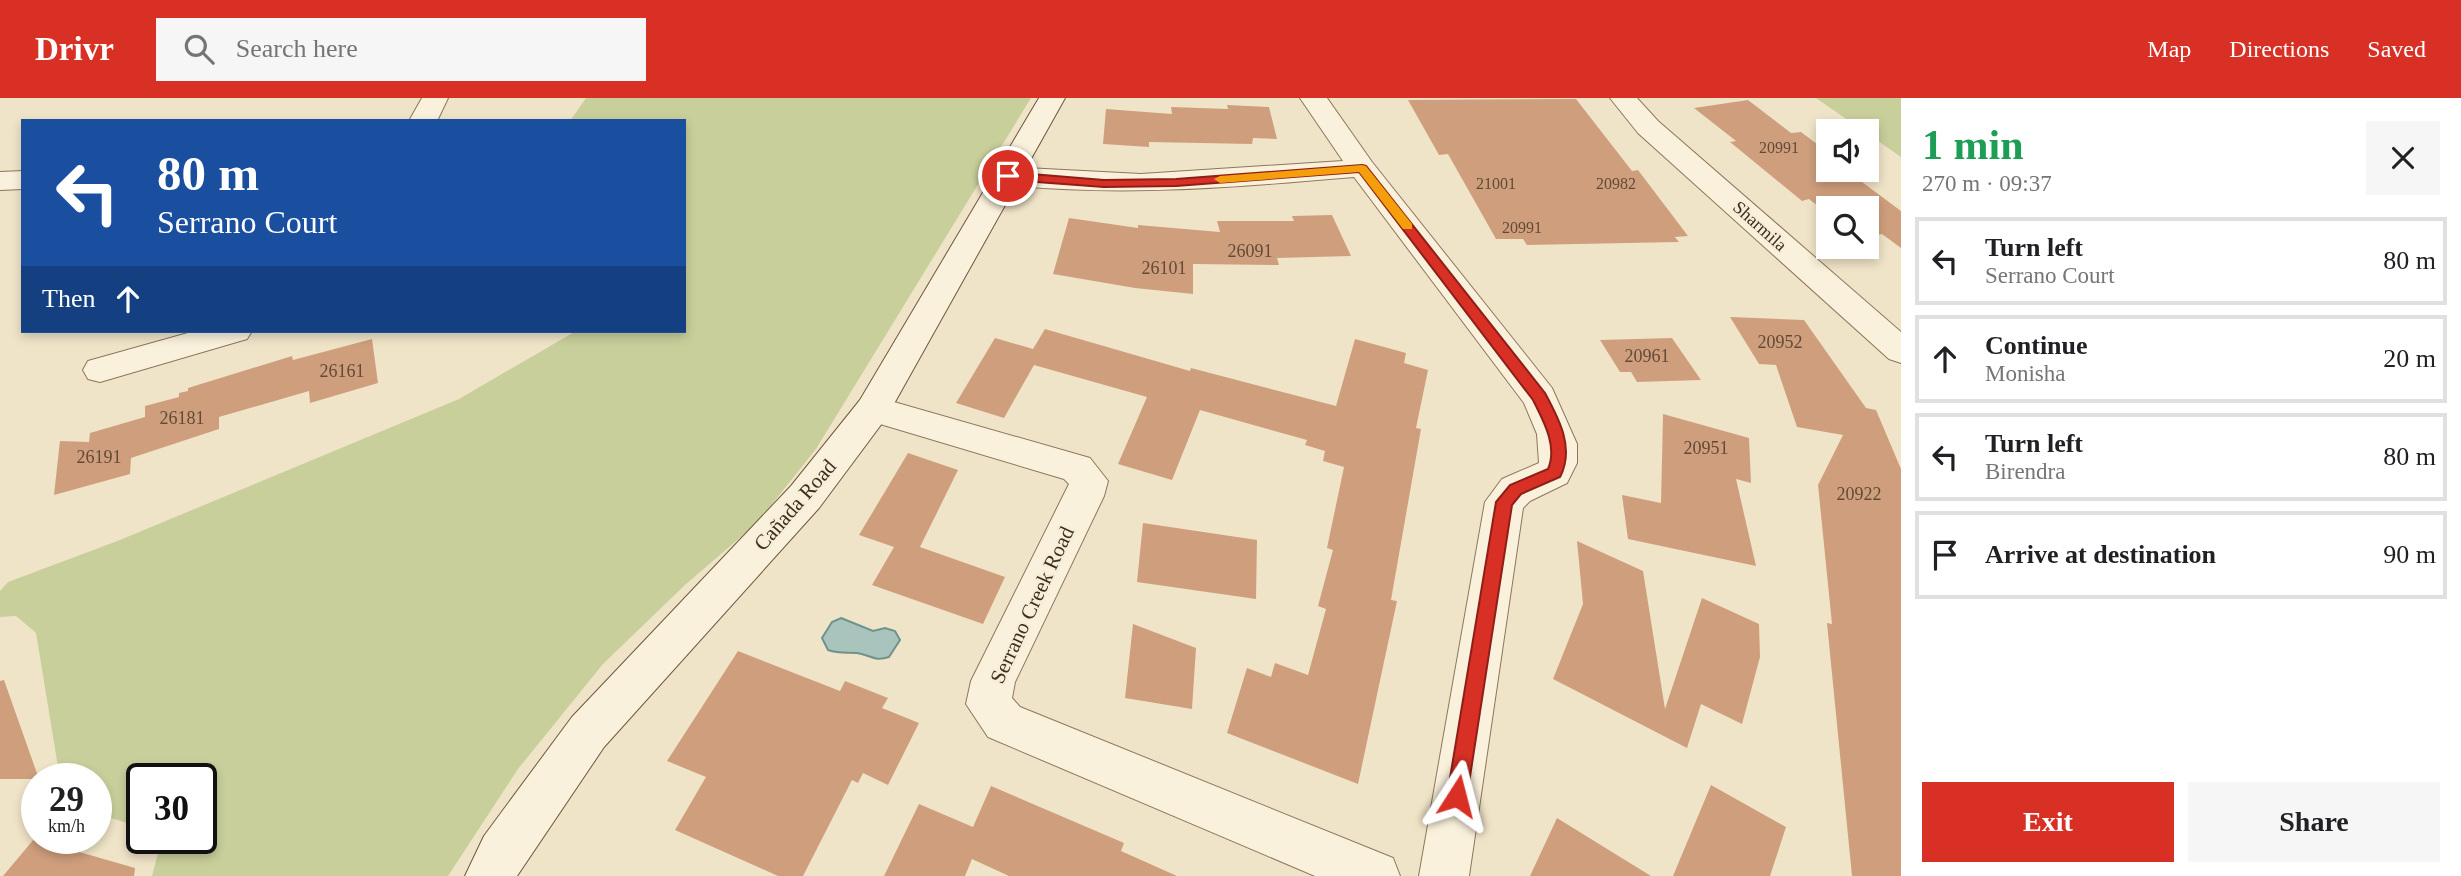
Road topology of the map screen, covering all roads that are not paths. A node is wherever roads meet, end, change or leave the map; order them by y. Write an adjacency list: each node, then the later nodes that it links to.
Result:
1 (435, 98): 5 (street)
2 (1052, 98): 7 (street, Cañada Road)
3 (1313, 98): 6 (street)
4 (1623, 98): 11 (street, Sharmila)
5 (424, 119)
6 (1362, 168): 7 (street); 16 (street)
7 (1008, 176): 13 (street, Cañada Road)
8 (21, 180): 9 (street)
9 (0, 181)
10 (228, 333): 12 (street)
11 (1901, 351)
12 (100, 370)
13 (873, 409): 14 (street, Cañada Road); 15 (street, Serrano Creek Road)
14 (489, 876)
15 (1375, 876)
16 (1444, 876)

